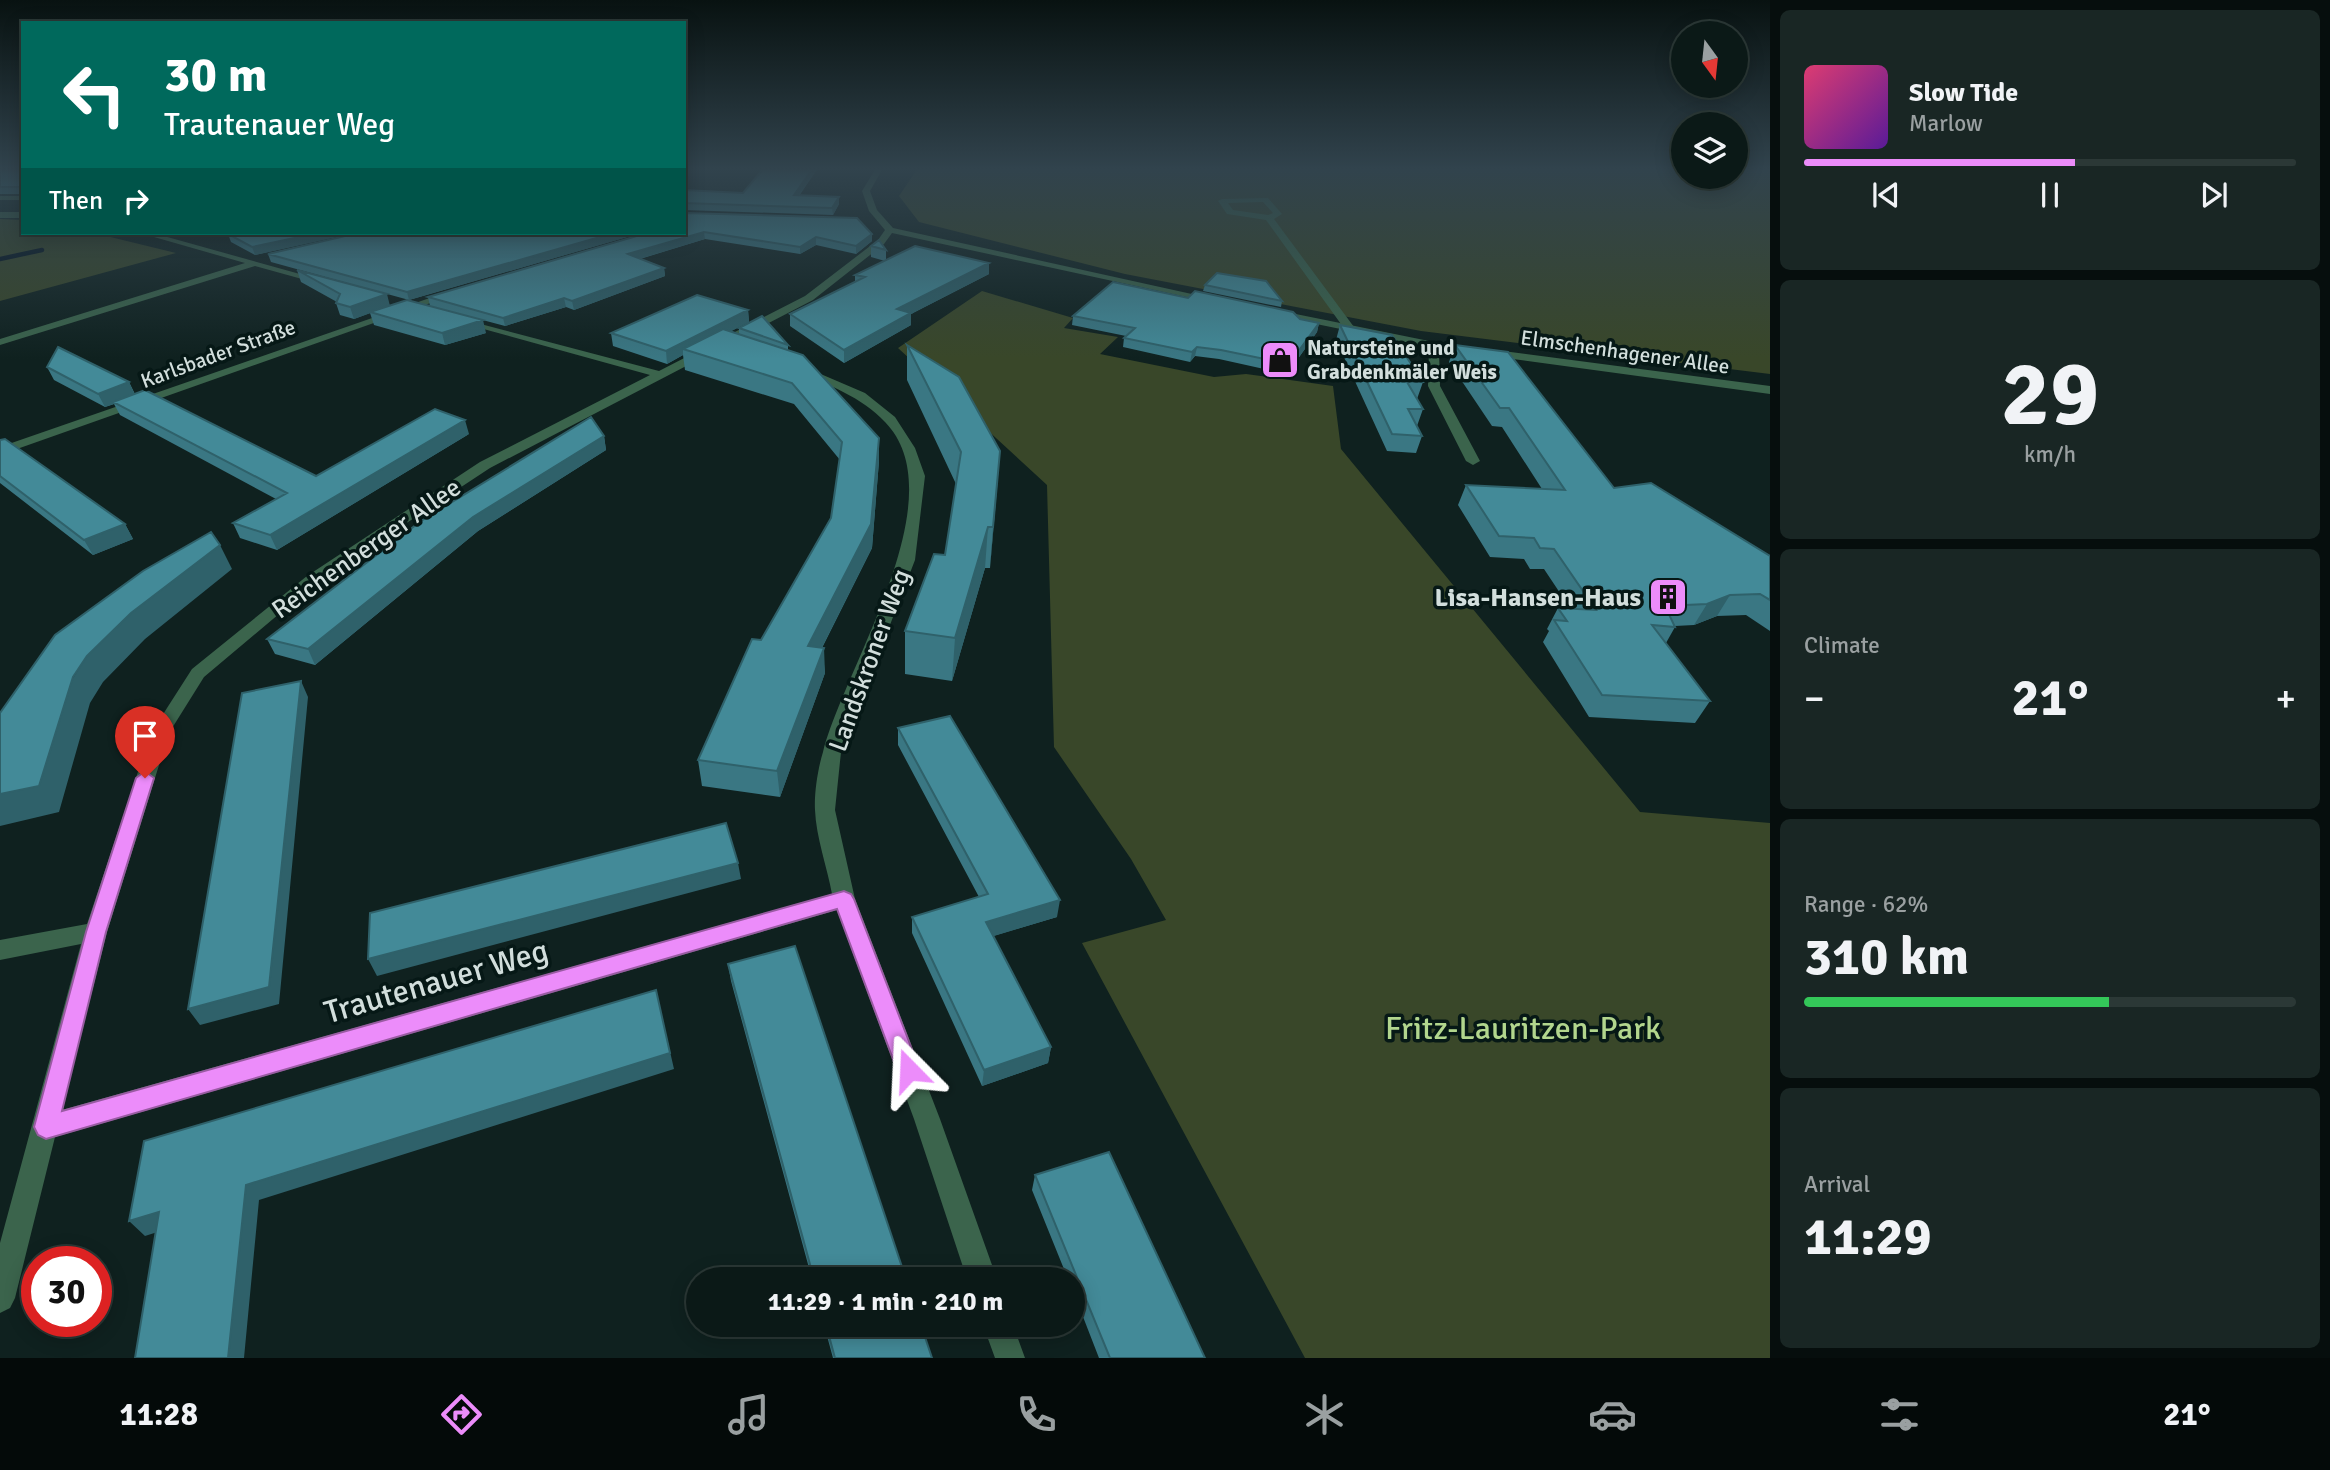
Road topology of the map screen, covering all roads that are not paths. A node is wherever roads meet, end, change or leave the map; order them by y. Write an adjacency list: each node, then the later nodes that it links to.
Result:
1 (885, 231): 16 (street, Reichenberger Allee)
2 (911, 231): 9 (street)
3 (1279, 231): 15 (street)
4 (151, 235): 6 (street)
5 (270, 256): 6 (street)
6 (253, 263): 7 (street); 17 (street)
7 (332, 285)
8 (461, 291): 11 (street, Karlsbader Straße)
9 (1220, 302)
10 (396, 303): 11 (street)
11 (409, 306): 13 (street); 23 (street, Karlsbader Straße)
12 (1259, 310): 15 (street, Elmschenhagener Allee)
13 (434, 313)
14 (447, 316): 21 (street)
15 (1350, 328): 18 (street, Elmschenhagener Allee)
16 (721, 341): 19 (street); 21 (street, Reichenberger Allee)
17 (0, 342)
18 (1434, 345): 22 (street, Elmschenhagener Allee); 24 (street)
19 (746, 350)
20 (784, 363): 25 (street, Landskroner Weg)
21 (657, 374): 26 (street, Reichenberger Allee)
22 (1770, 390)
23 (0, 451)
24 (1473, 461)
25 (844, 899): 28 (street, Trautenauer Weg); 29 (street, Landskroner Weg)
26 (96, 932): 27 (street); 28 (street, Reichenberger Allee)
27 (0, 950)
28 (46, 1127): 30 (street, Reichenberger Allee)
29 (978, 1267)
30 (0, 1298)
31 (1002, 1337): 32 (street)
32 (1010, 1358)

